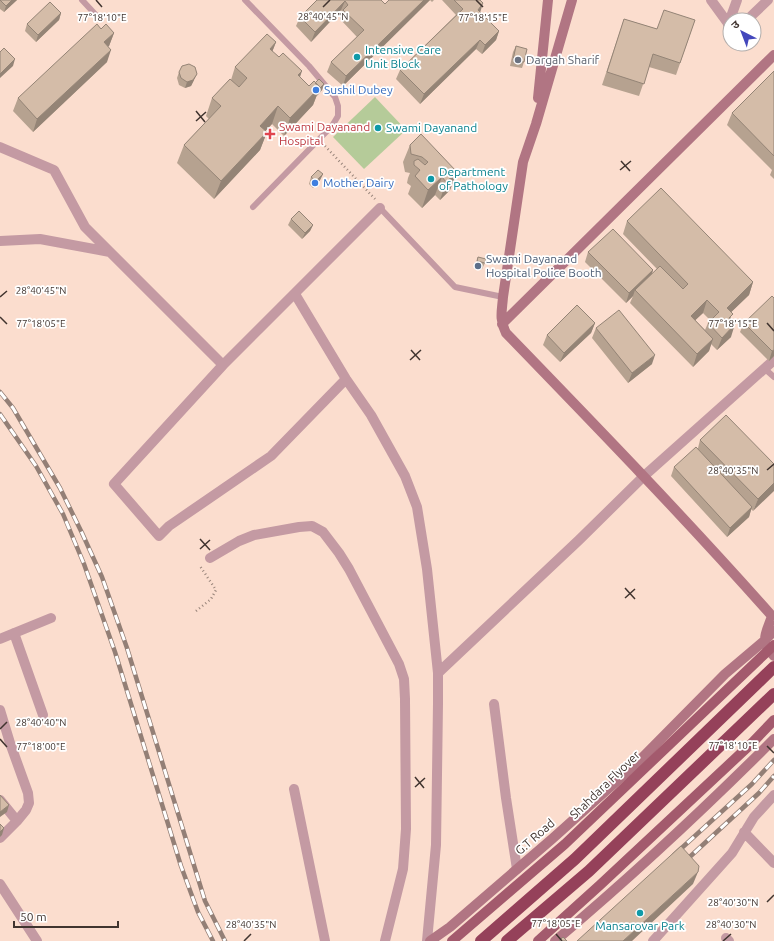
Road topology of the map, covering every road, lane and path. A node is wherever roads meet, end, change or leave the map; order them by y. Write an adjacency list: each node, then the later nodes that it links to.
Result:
1 (82, 0): 10 (lane)
2 (245, 0): 14 (lane)
3 (548, 0): 13 (main road)
4 (572, 0): 13 (main road)
5 (711, 0): 11 (street)
6 (737, 0): 8 (street)
7 (768, 0): 9 (street)
8 (733, 12)
9 (755, 12)
10 (95, 14)
11 (722, 15)
12 (774, 55): 22 (main road)
13 (536, 124): 21 (main road)
14 (319, 139): 16 (lane); 17 (path)
15 (0, 147): 19 (street)
16 (253, 207)
17 (380, 208): 20 (street); 21 (lane)
18 (0, 241): 19 (street)
19 (110, 252): 24 (street)
20 (295, 294): 24 (street); 27 (street)
21 (503, 297): 22 (main road)
22 (502, 324): 28 (main road)
23 (774, 360): 25 (street)
24 (223, 365): 27 (street)
25 (765, 368): 26 (lane); 28 (street)
26 (774, 377)
27 (346, 379): 39 (street)
28 (644, 476): 31 (main road); 39 (street)
29 (210, 558): 30 (path); 57 (street)
30 (196, 611)
31 (773, 616): 36 (main road)
32 (51, 618): 34 (street)
33 (774, 631): 36 (main road, G.T Road)
34 (14, 633): 35 (street); 43 (street)
35 (0, 639)
36 (769, 643): 37 (main road); 53 (main road, G.T Road); 60 (main road, Shahdara Flyover, bridge)
37 (774, 656)
38 (774, 667): 61 (highway)
39 (438, 673): 58 (street)
40 (774, 694): 62 (highway)
41 (494, 704): 53 (street)
42 (0, 710): 49 (street)
43 (43, 715)
44 (774, 720): 63 (main road)
45 (774, 739): 64 (main road)
46 (294, 789): 56 (street)
47 (774, 795): 50 (street)
48 (0, 800): 49 (street)
49 (17, 822): 51 (street)
50 (744, 832): 52 (street); 65 (street)
51 (0, 838)
52 (774, 864)
53 (517, 869): 59 (main road, G.T Road)
54 (0, 884): 55 (street)
55 (36, 941)
56 (326, 941)
57 (385, 941)
58 (426, 941)
59 (430, 941)
60 (452, 941)
61 (481, 941)
62 (507, 941)
63 (538, 941)
64 (555, 941)
65 (653, 941)

